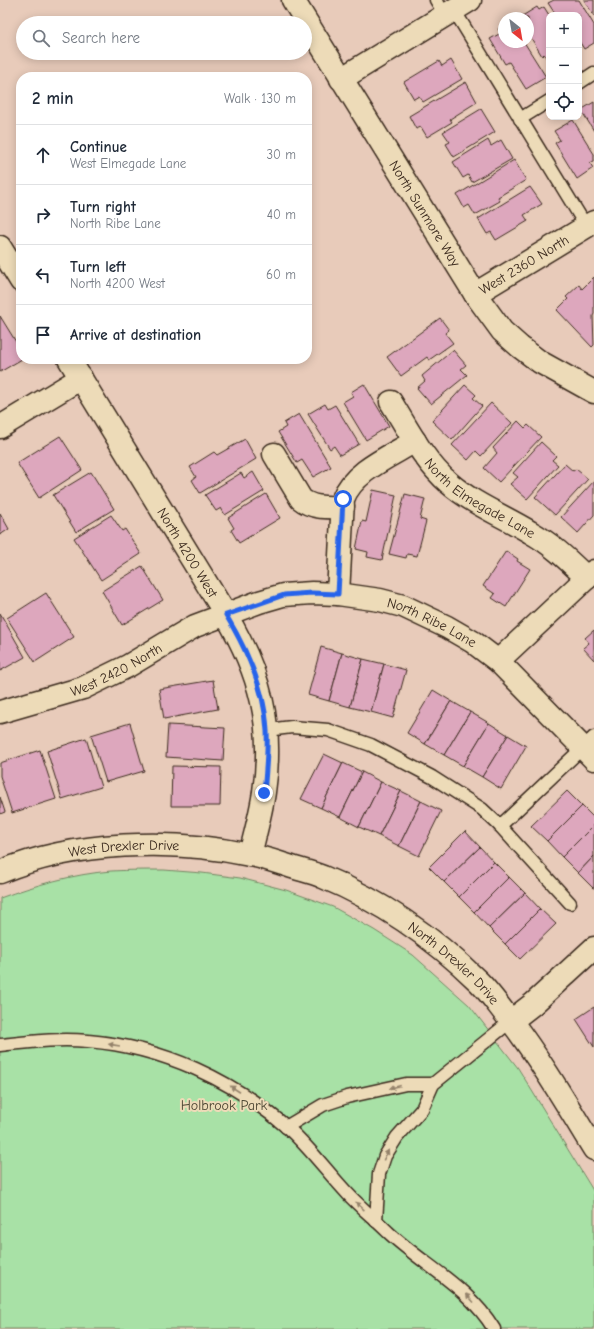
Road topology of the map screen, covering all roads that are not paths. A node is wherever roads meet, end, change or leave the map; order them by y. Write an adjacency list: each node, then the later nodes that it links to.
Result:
1 (293, 0): 3 (street, North Sunmore Way)
2 (451, 6): 6 (street); 9 (lane)
3 (303, 16)
4 (312, 31): 6 (street, North Sunmore Way)
5 (594, 73): 7 (lane)
6 (341, 79): 13 (street, North Sunmore Way)
7 (582, 81)
8 (546, 103): 9 (lane)
9 (520, 119): 10 (lane)
10 (590, 224): 13 (street, West 2360 North)
11 (0, 247): 12 (street)
12 (16, 273)
13 (475, 294): 16 (street, North Sunmore Way)
14 (72, 364): 15 (street, North 4200 West)
15 (81, 378): 18 (street); 24 (street, North 4200 West)
16 (594, 392)
17 (391, 402): 19 (street, North Elmegade Lane)
18 (0, 427)
19 (415, 441): 21 (street); 22 (street, North Elmegade Lane)
20 (274, 454): 21 (street)
21 (343, 507): 23 (street)
22 (590, 575): 25 (street)
23 (338, 594): 24 (street, North Ribe Lane); 25 (street, North Ribe Lane)
24 (226, 615): 26 (street, West 2420 North); 27 (street, North 4200 West)
25 (498, 661): 28 (street, North Ribe Lane)
26 (0, 712)
27 (267, 730): 29 (lane); 30 (street, North 4200 West)
28 (590, 748): 29 (lane)
29 (500, 826): 32 (lane)
30 (250, 855): 31 (street, West Drexler Drive); 34 (street, North Drexler Drive)
31 (0, 872)
32 (570, 903)
33 (594, 948): 34 (street)
34 (511, 1021): 36 (lane); 38 (street, North Drexler Drive)
35 (0, 1045): 37 (lane, one-way to 35)
36 (433, 1084): 37 (lane, one-way to 37); 39 (lane, one-way to 36)
37 (286, 1127): 39 (lane, one-way to 37)
38 (594, 1149)
39 (376, 1221): 40 (lane, one-way to 39)
40 (494, 1329)

